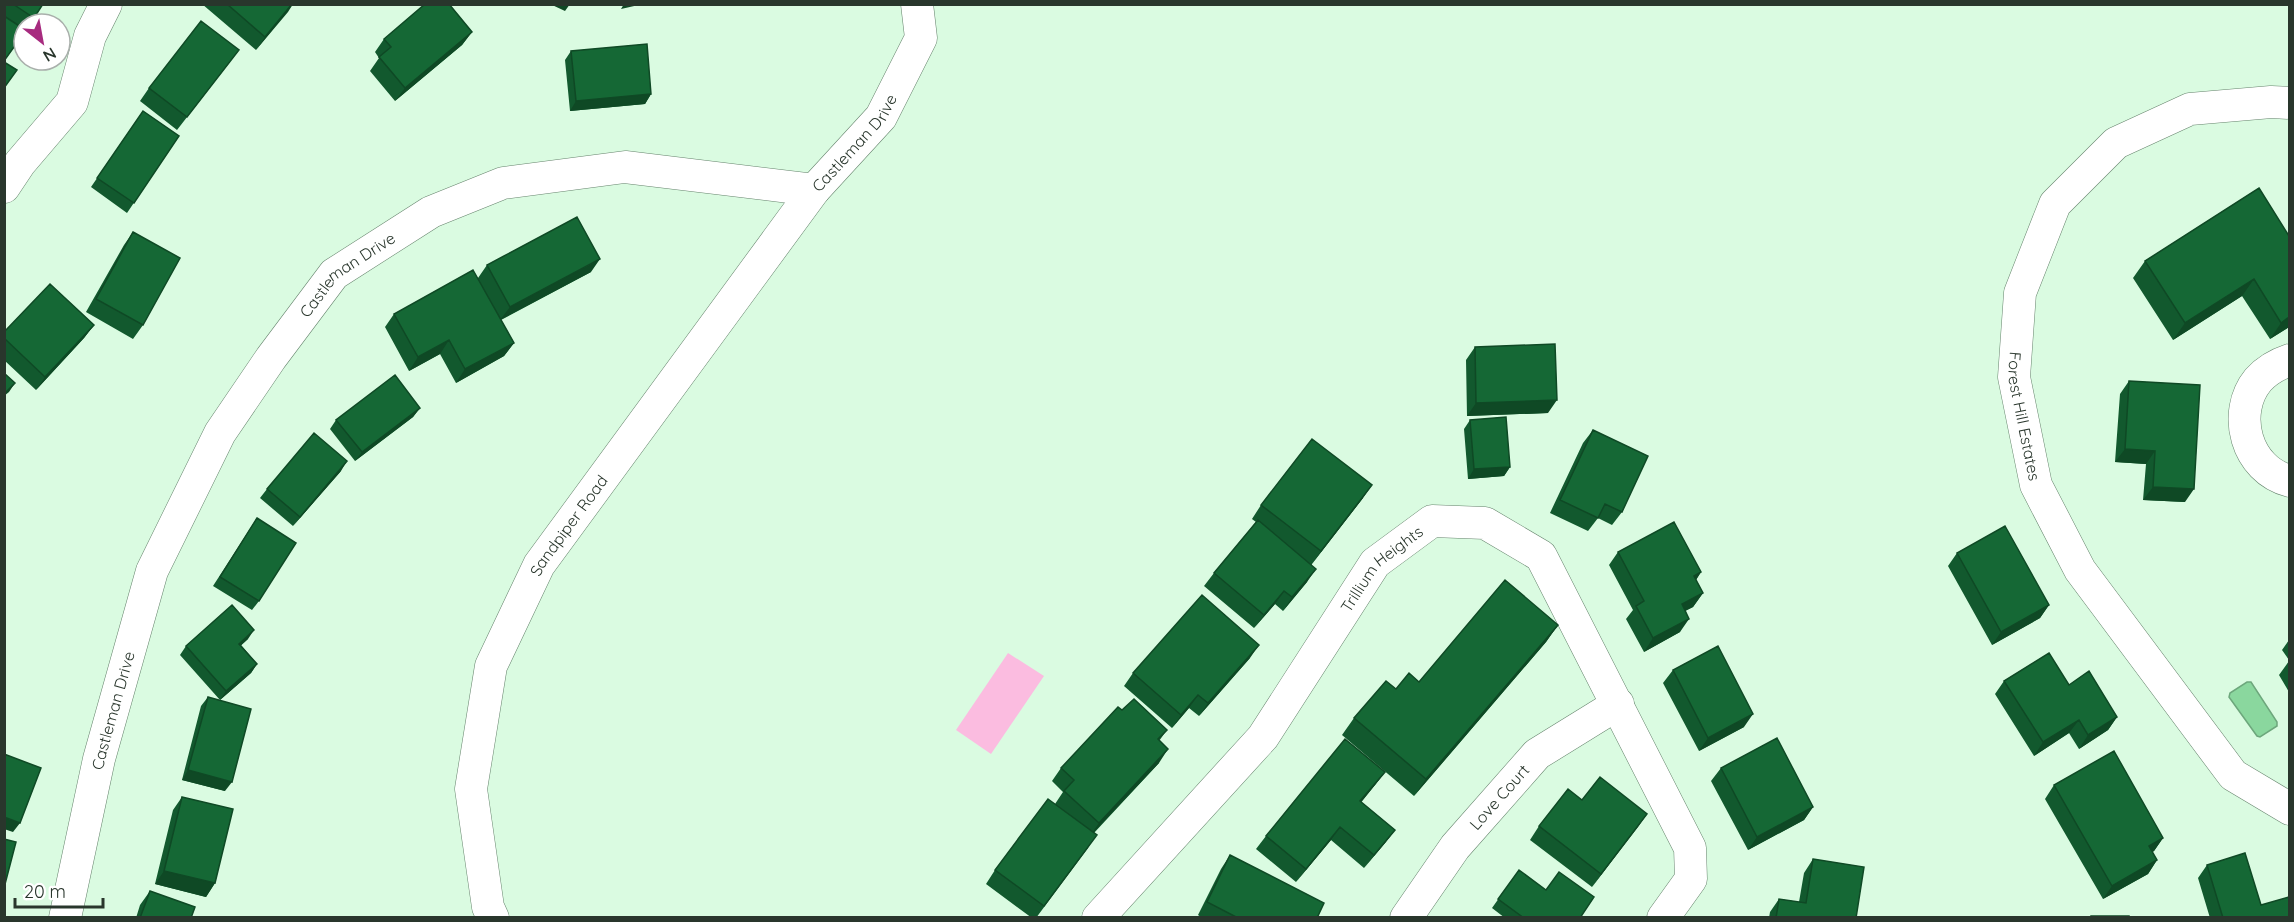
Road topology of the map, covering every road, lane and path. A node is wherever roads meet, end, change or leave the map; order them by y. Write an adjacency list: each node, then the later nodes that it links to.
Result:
1 (106, 4): 4 (street)
2 (917, 4): 5 (street, Castleman Drive)
3 (2289, 104): 9 (street, Forest Hill Estates)
4 (4, 187)
5 (814, 190): 10 (street, Castleman Drive); 11 (street, Sandpiper Road)
6 (2289, 360): 7 (street)
7 (2289, 481)
8 (1618, 704): 12 (street, Trillium Heights); 13 (street, Love Court); 14 (street, Trillium Heights)
9 (2289, 808)
10 (65, 918)
11 (493, 918)
12 (1098, 918)
13 (1406, 918)
14 (1663, 918)

